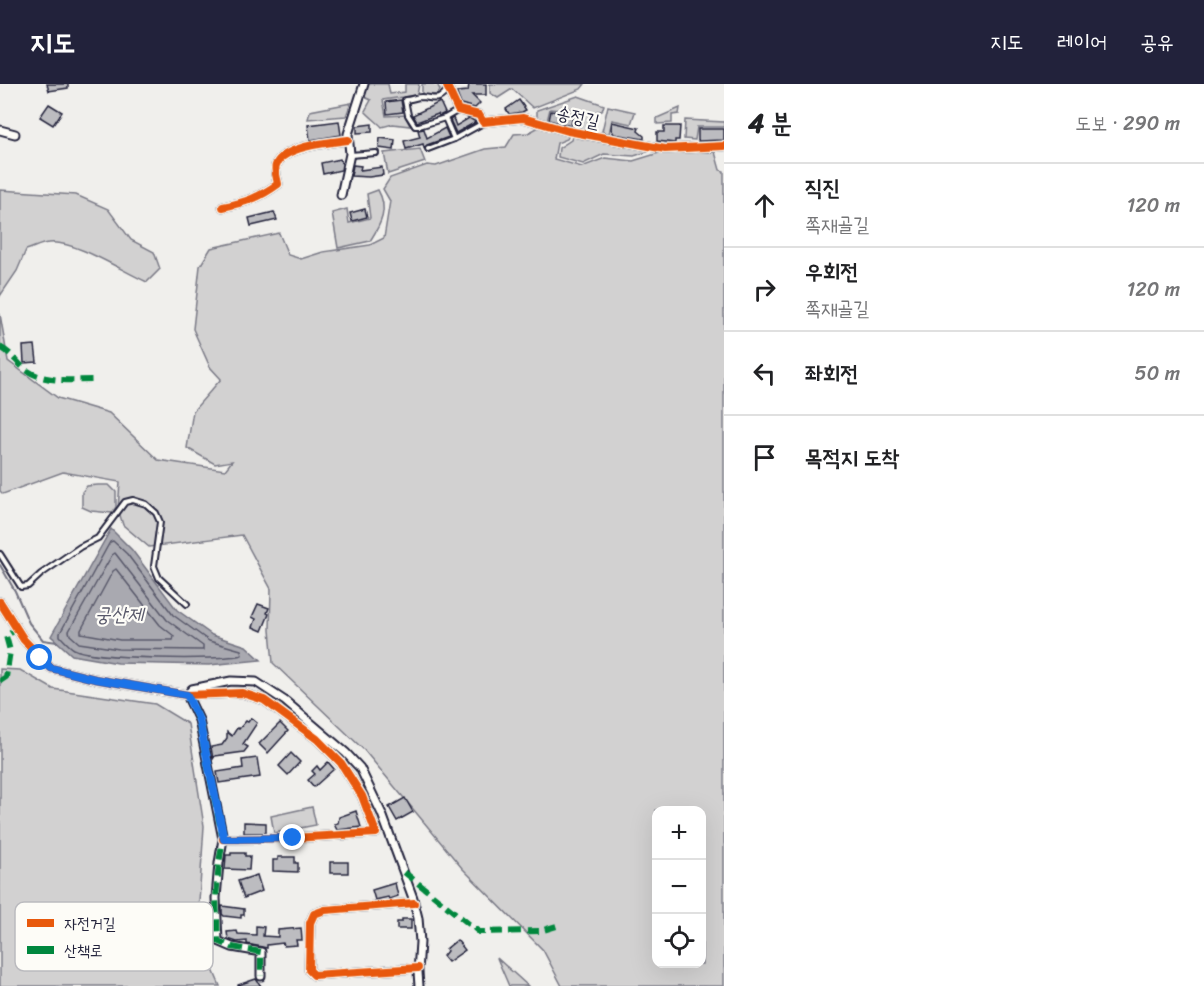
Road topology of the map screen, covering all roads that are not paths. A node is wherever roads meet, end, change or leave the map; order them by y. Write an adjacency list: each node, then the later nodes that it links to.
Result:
1 (364, 84): 9 (street)
2 (448, 86): 3 (street); 4 (lane)
3 (458, 110): 4 (lane); 5 (street)
4 (445, 118): 8 (lane)
5 (485, 122): 8 (lane); 10 (street, 송정길)
6 (0, 130): 7 (street)
7 (15, 134)
8 (454, 139): 11 (lane)
9 (348, 140): 13 (street); 15 (street)
10 (724, 146)
11 (428, 150)
12 (376, 153): 13 (lane)
13 (349, 155): 14 (street)
14 (341, 195)
15 (223, 207)
16 (0, 554): 18 (lane)
17 (1, 604): 19 (street)
18 (186, 604)
19 (187, 695): 20 (street); 20 (street); 21 (street)
20 (224, 839): 23 (street)
21 (414, 903): 22 (street); 22 (street)
22 (418, 968): 24 (street)
23 (261, 976)
24 (420, 986)

